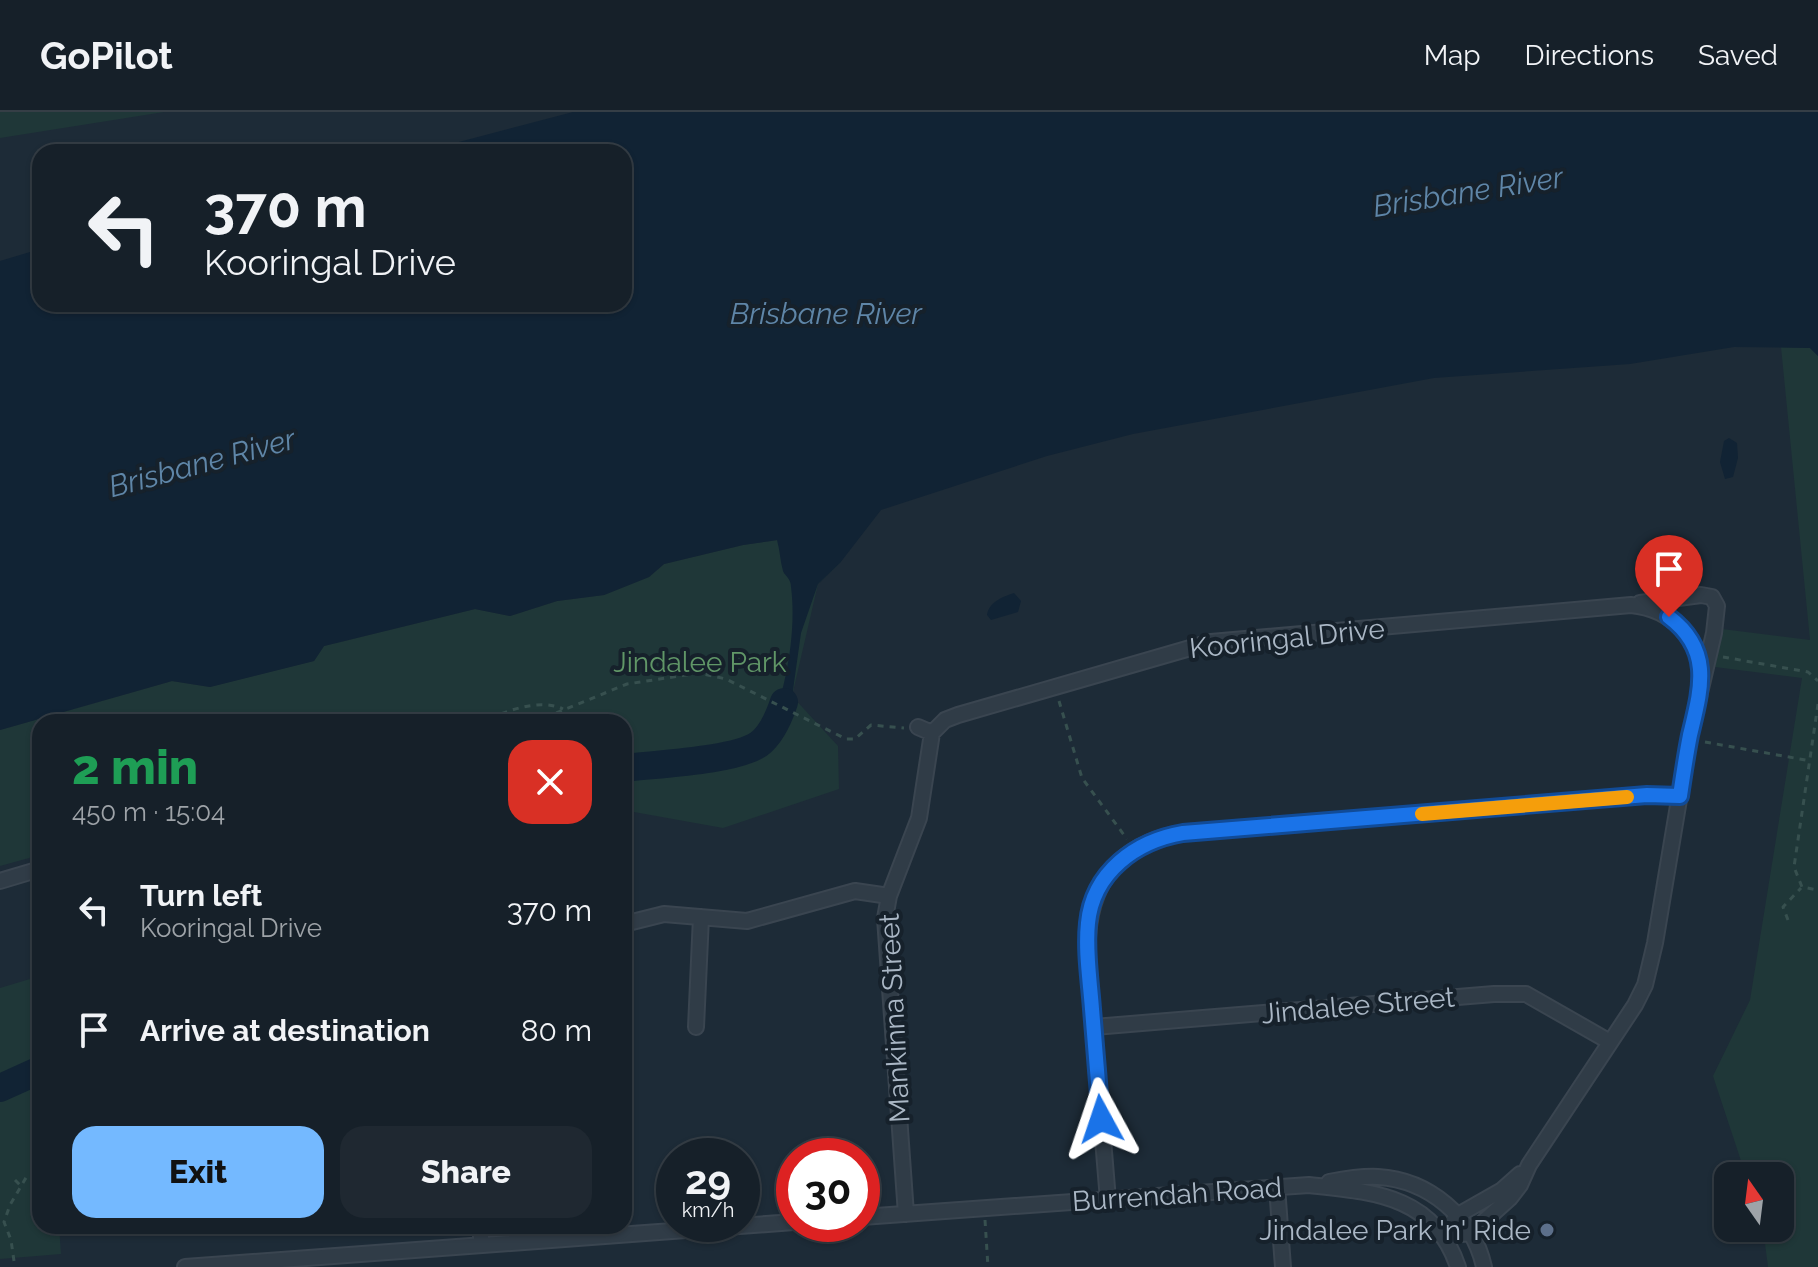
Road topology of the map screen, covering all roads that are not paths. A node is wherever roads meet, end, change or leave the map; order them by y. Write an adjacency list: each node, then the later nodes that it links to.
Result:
1 (1624, 605): 2 (street, Kooringal Drive); 2 (street, Kooringal Drive); 3 (street, Kooringal Drive)
2 (1701, 681): 4 (street, Kooringal Drive)
3 (925, 730): 7 (street, Mankinna Street)
4 (1680, 796): 11 (street); 12 (street, Kooringal Drive)
5 (32, 871): 6 (street)
6 (0, 881)
7 (889, 896): 8 (street); 17 (street, Mankinna Street)
8 (701, 917): 9 (street); 10 (street)
9 (632, 922)
10 (696, 1027)
11 (1094, 1027): 12 (street, Jindalee Street); 16 (street)
12 (1610, 1042): 15 (street, Kooringal Drive)
13 (1309, 1185): 14 (street, Burrendah Road); 18 (street); 25 (street, Burrendah Road)
14 (1277, 1187): 16 (street, Burrendah Road); 29 (street)
15 (1506, 1194): 18 (street); 21 (street, Kooringal Drive)
16 (1108, 1200): 17 (street, Burrendah Road)
17 (906, 1214): 19 (street, Burrendah Road)
18 (1458, 1215): 21 (street); 25 (street)
19 (880, 1216)
20 (776, 1223): 24 (street)
21 (1471, 1233): 25 (street); 31 (street)
22 (481, 1234): 26 (street)
23 (631, 1234): 26 (street)
24 (632, 1234)
25 (1442, 1236): 30 (street, Burrendah Road)
26 (481, 1245): 27 (street)
27 (344, 1261): 28 (street)
28 (185, 1267)
29 (1283, 1267)
30 (1458, 1267)
31 (1484, 1267)

